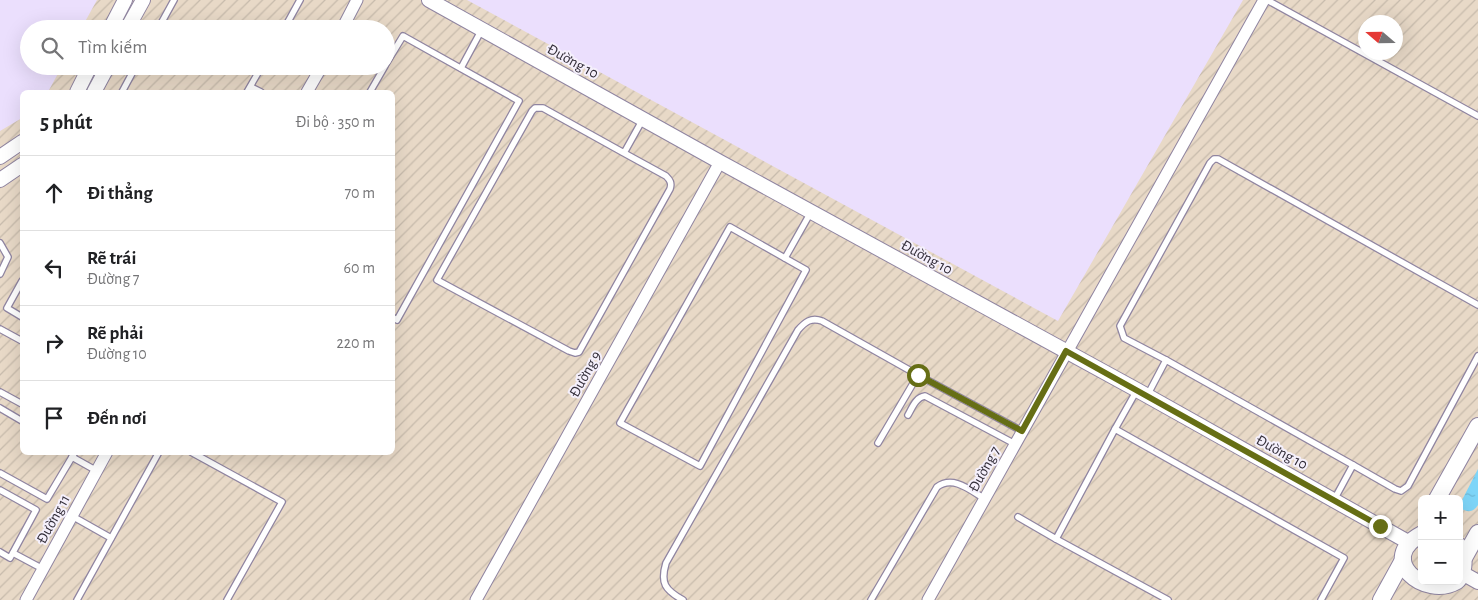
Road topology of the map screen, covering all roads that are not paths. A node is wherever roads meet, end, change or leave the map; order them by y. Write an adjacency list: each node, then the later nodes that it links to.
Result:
1 (125, 0): 8 (street)
2 (143, 0): 9 (street)
3 (174, 0): 10 (lane)
4 (300, 0): 11 (lane)
5 (357, 0): 12 (street)
6 (429, 0): 13 (street, Đường 10)
7 (1265, 0): 28 (lane); 46 (street, Đường 7)
8 (115, 20)
9 (132, 20)
10 (163, 20)
11 (289, 20)
12 (347, 20)
13 (482, 29): 15 (lane); 29 (street, Đường 10)
14 (395, 50): 15 (lane)
15 (461, 68): 43 (lane)
16 (86, 75): 22 (street)
17 (103, 75): 23 (street)
18 (131, 75): 24 (lane)
19 (257, 75): 25 (lane)
20 (316, 75): 26 (street)
21 (380, 75): 27 (lane)
22 (78, 90)
23 (95, 90)
24 (123, 90)
25 (249, 90)
26 (307, 90)
27 (371, 90)
28 (1478, 116)
29 (643, 118): 31 (lane); 33 (street, Đường 10)
30 (20, 143): 32 (street)
31 (624, 154): 31 (lane)
32 (0, 157)
33 (720, 162): 36 (street, Đường 10); 89 (street, Đường 9)
34 (20, 166): 35 (street)
35 (0, 180)
36 (811, 212): 38 (lane); 46 (street, Đường 10)
37 (0, 243): 39 (lane)
38 (785, 258): 38 (lane)
39 (0, 274)
40 (20, 285): 42 (lane)
41 (1478, 305): 48 (lane)
42 (20, 316)
43 (395, 319)
44 (0, 329): 45 (lane)
45 (20, 340)
46 (1066, 351): 51 (street, Đường 10); 58 (street, Đường 7)
47 (1478, 356): 65 (lane)
48 (1166, 360): 51 (lane); 65 (lane)
49 (918, 375): 58 (lane); 59 (lane); 90 (lane)
50 (0, 392): 52 (lane)
51 (1142, 393): 57 (lane); 71 (street, Đường 10)
52 (20, 403)
53 (0, 408): 55 (lane)
54 (908, 415): 60 (lane)
55 (20, 420)
56 (1478, 426): 69 (main road)
57 (1115, 430): 77 (lane); 94 (lane)
58 (1022, 431): 60 (street, Đường 7)
59 (878, 443)
60 (1015, 444): 70 (street, Đường 7)
61 (73, 455): 66 (lane); 67 (lane)
62 (106, 455): 66 (street, Đường 11)
63 (157, 455): 76 (lane)
64 (196, 455): 88 (lane)
65 (1353, 465): 71 (lane)
66 (97, 472): 72 (street, Đường 11)
67 (0, 473)
68 (0, 490): 79 (lane)
69 (1439, 495)
70 (985, 499): 91 (lane); 92 (street, Đường 7)
71 (1334, 500): 75 (street, Đường 10)
72 (72, 516): 76 (lane); 82 (street, Đường 11)
73 (1018, 517): 77 (lane)
74 (1478, 533): 81 (main road)
75 (1417, 535): 80 (main road)
76 (111, 538): 87 (lane)
77 (1056, 539): 93 (lane)
78 (0, 552): 79 (lane)
79 (13, 553): 82 (lane)
80 (1403, 560): 85 (main road); 95 (main road)
81 (1463, 563)
82 (43, 569): 86 (street, Đường 11)
83 (1463, 577): 84 (street)
84 (1478, 582)
85 (1449, 585)
86 (26, 600)
87 (77, 600)
88 (227, 600)
89 (476, 600)
90 (682, 600)
91 (871, 600)
92 (928, 600)
93 (1168, 600)
94 (1321, 600)
95 (1381, 600)

